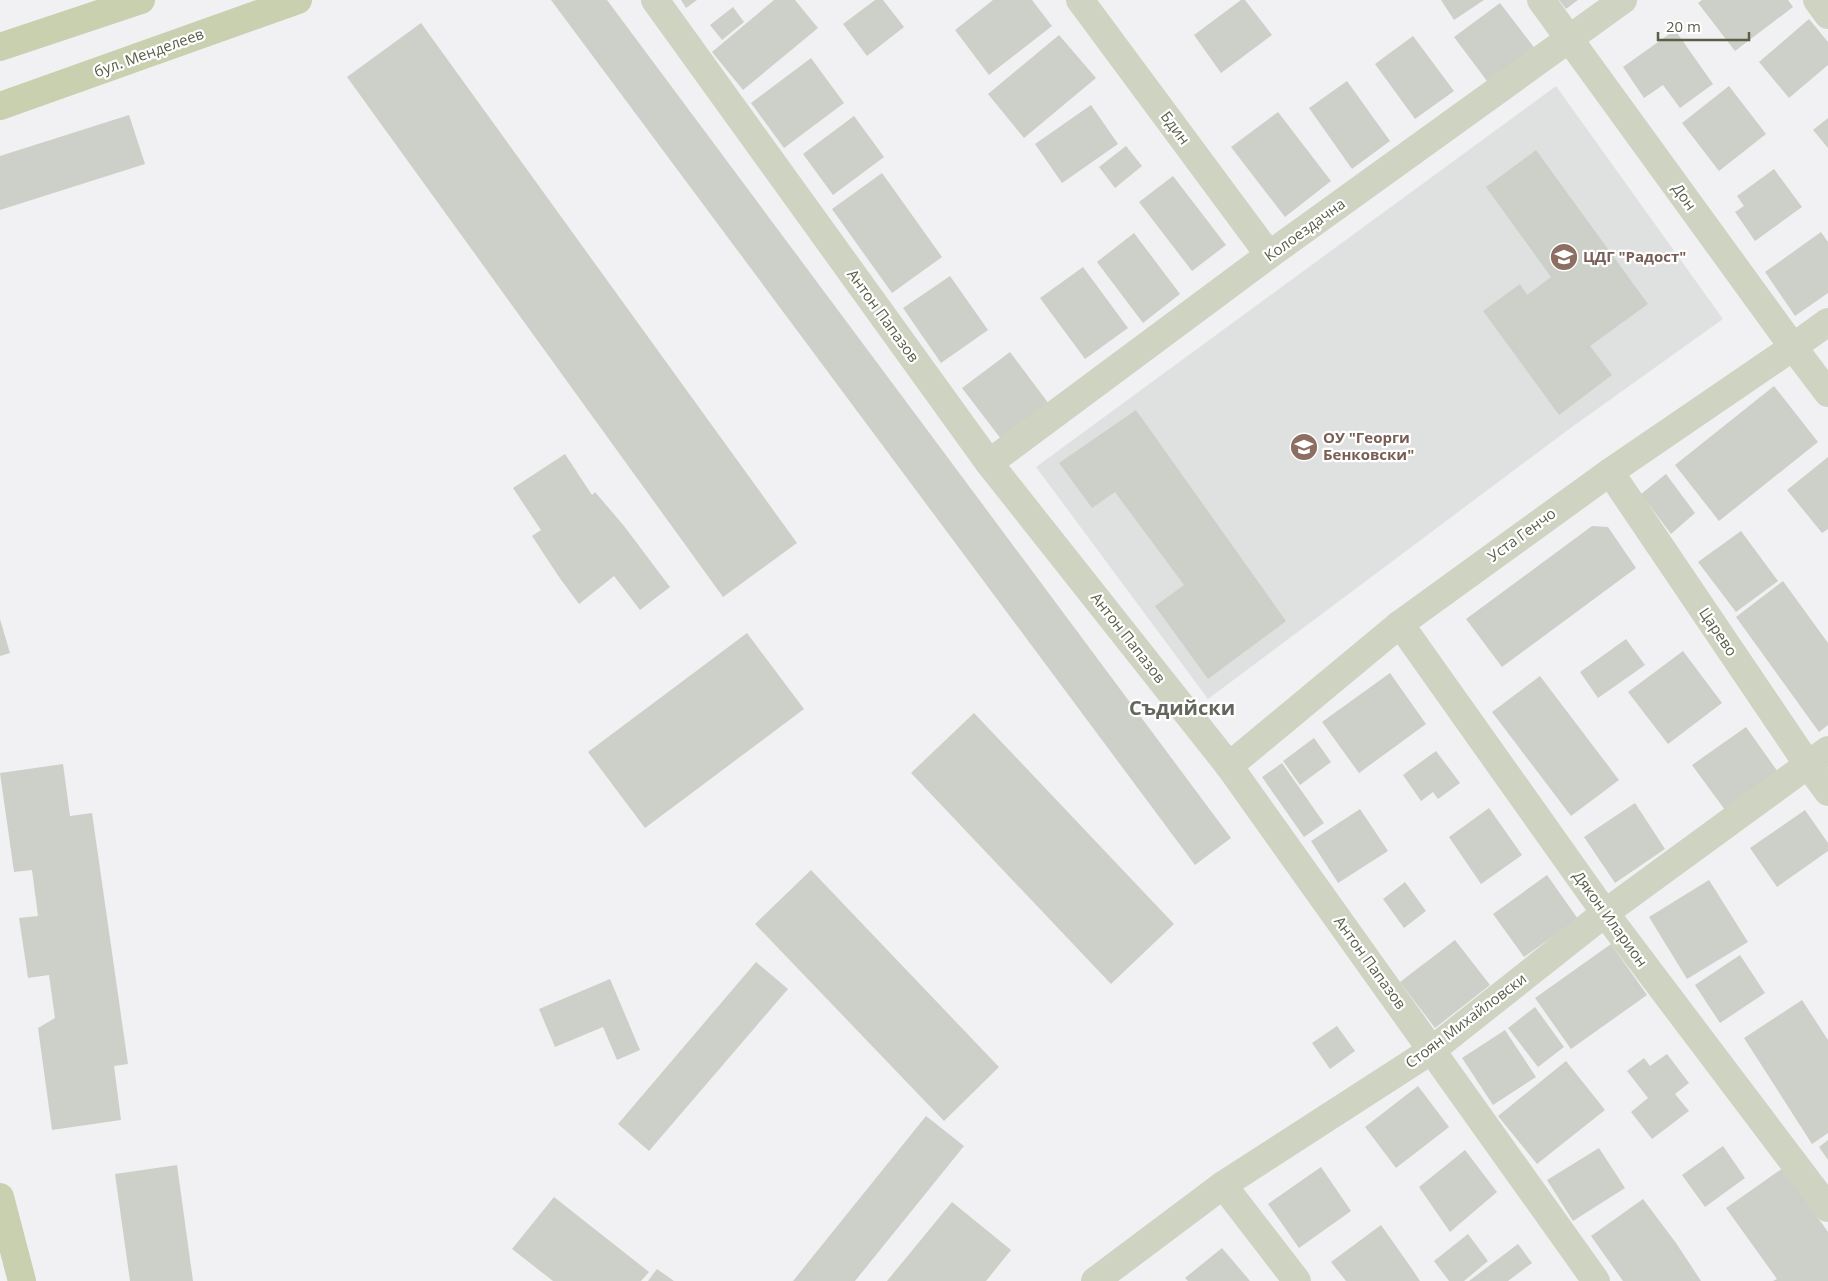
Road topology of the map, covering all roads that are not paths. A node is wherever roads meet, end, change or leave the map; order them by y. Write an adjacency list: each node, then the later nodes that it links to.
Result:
1 (141, 0): 10 (main road)
2 (298, 0): 11 (main road, бул. Менделеев)
3 (655, 0): 16 (street, Антон Папазов)
4 (1080, 0): 12 (street, Бдин)
5 (1541, 0): 9 (street, Дон)
6 (1623, 0): 9 (street, Колоездачна)
7 (1817, 0): 8 (street)
8 (1828, 15)
9 (1570, 38): 12 (street, Колоездачна); 14 (street, Дон)
10 (0, 47)
11 (0, 106)
12 (1269, 255): 16 (street, Колоездачна)
13 (1828, 322): 14 (street, Уста Генчо)
14 (1793, 347): 15 (street, Дон); 17 (street, Уста Генчо)
15 (1828, 393)
16 (989, 463): 20 (street, Антон Папазов)
17 (1610, 472): 18 (street, Уста Генчо); 19 (street, Царево)
18 (1400, 624): 20 (street, Уста Генчо); 22 (street, Дякон Иларион)
19 (1818, 757): 21 (street, Царево); 22 (street, Стоян Михайловски)
20 (1229, 766): 23 (street, Антон Папазов)
21 (1828, 792)
22 (1605, 913): 23 (street, Стоян Михайловски); 26 (street, Дякон Иларион)
23 (1432, 1050): 24 (street, Стоян Михайловски); 30 (street, Антон Папазов)
24 (1223, 1185): 28 (street, Стоян Михайловски); 29 (street)
25 (0, 1197): 27 (main road)
26 (1828, 1208)
27 (22, 1281)
28 (1095, 1281)
29 (1297, 1281)
30 (1596, 1281)

